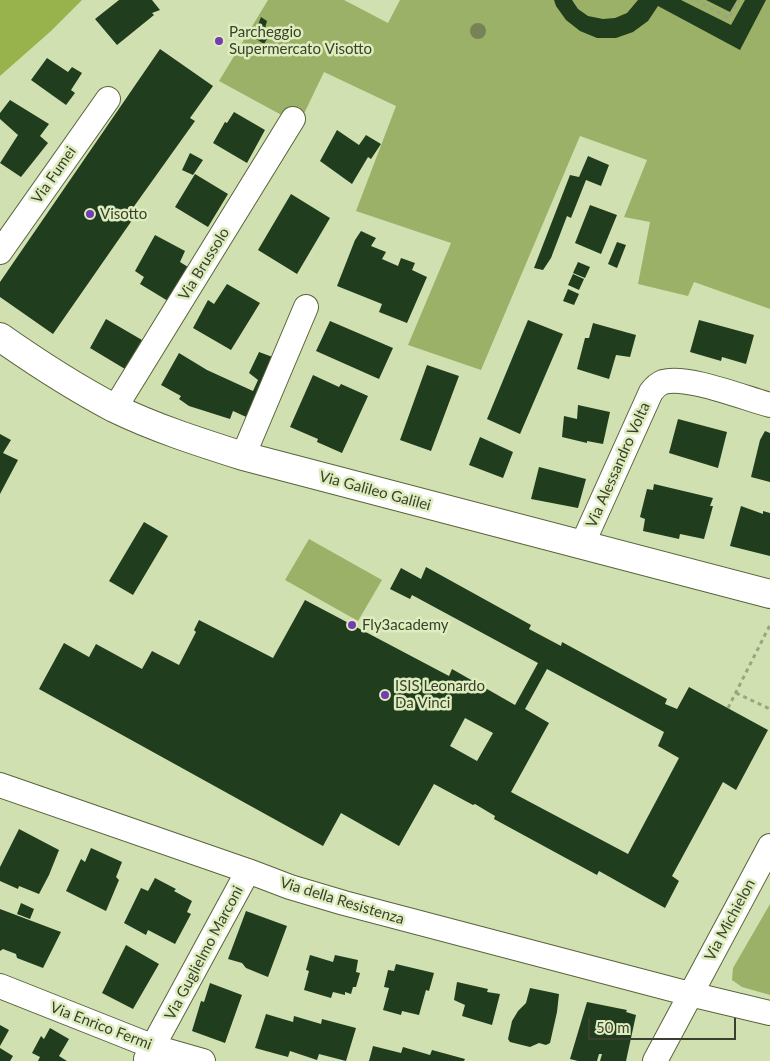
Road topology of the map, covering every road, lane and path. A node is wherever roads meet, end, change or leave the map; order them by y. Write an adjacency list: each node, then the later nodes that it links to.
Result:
1 (696, 0): 3 (path)
2 (739, 0): 3 (path)
3 (702, 1)
4 (108, 98): 6 (street, Via Fumei)
5 (293, 119): 10 (street, Via Brussolo)
6 (0, 252)
7 (306, 307): 11 (street)
8 (0, 337): 10 (street, Via Galileo Galilei)
9 (770, 406): 12 (street, Via Alessandro Volta)
10 (115, 408): 11 (street, Via Galileo Galilei)
11 (243, 456): 12 (street, Via Galileo Galilei)
12 (582, 545): 13 (street, Via Galileo Galilei)
13 (770, 594)
14 (770, 625): 15 (path)
15 (736, 693): 16 (path); 17 (path)
16 (728, 708)
17 (770, 709)
18 (0, 785): 20 (street, Via della Resistenza)
19 (770, 846): 22 (street, Via Michielon)
20 (248, 871): 22 (street, Via della Resistenza); 24 (street, Via Guglielmo Marconi)
21 (0, 986): 24 (street, Via Enrico Fermi)
22 (690, 994): 23 (street, Via della Resistenza); 26 (street, Via Michielon)
23 (770, 1013)
24 (150, 1054): 25 (street, Via Enrico Fermi)
25 (204, 1061)
26 (655, 1061)

